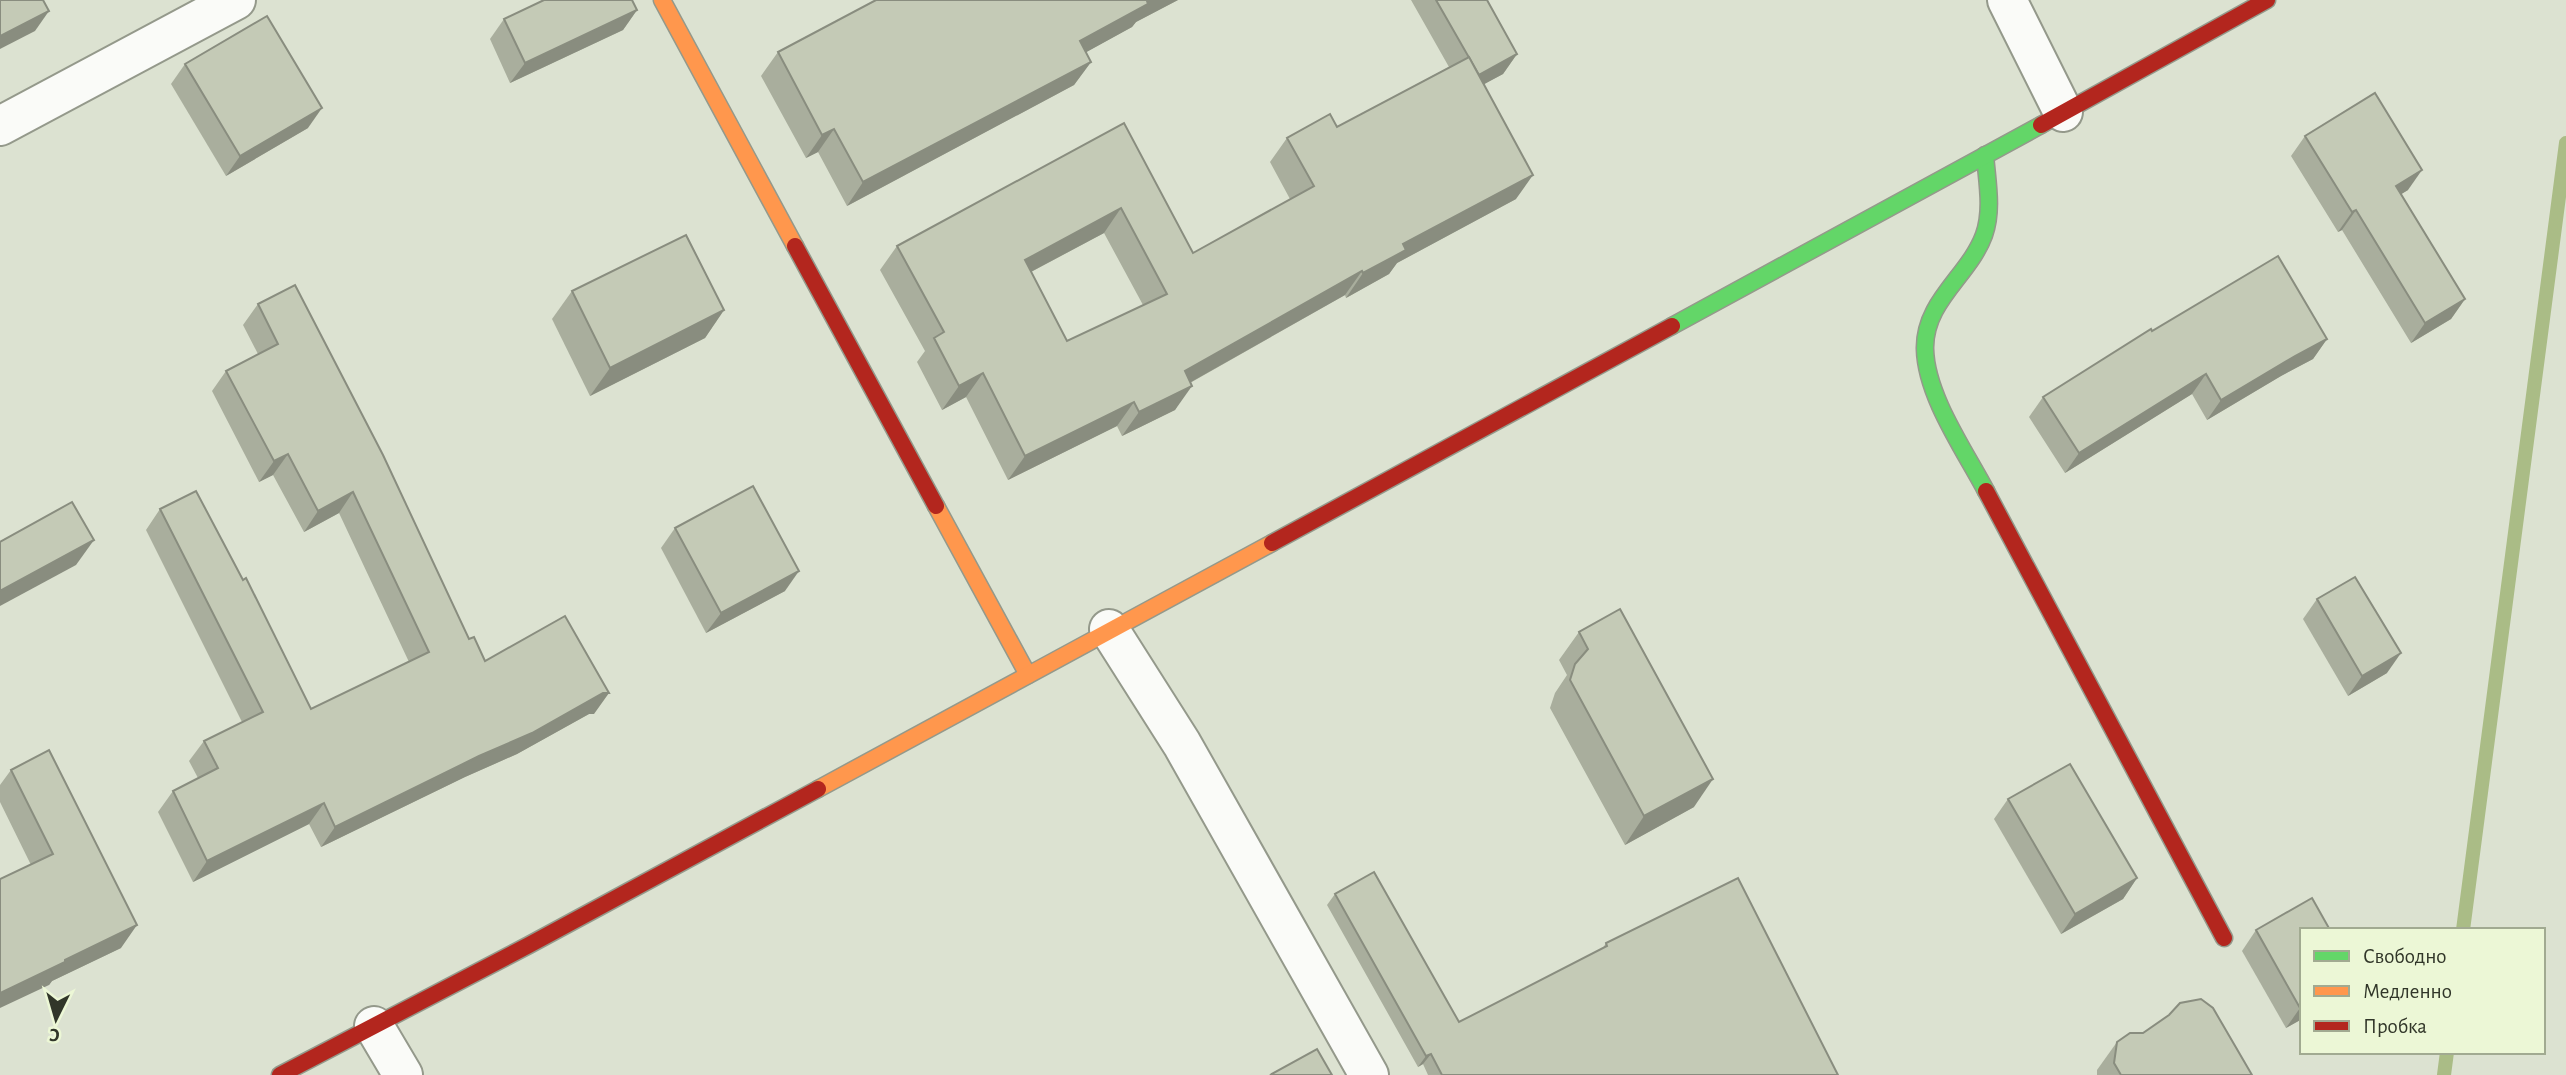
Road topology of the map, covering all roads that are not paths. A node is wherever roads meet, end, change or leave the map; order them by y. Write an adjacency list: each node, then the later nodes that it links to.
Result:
1 (236, 0): 6 (street)
2 (662, 0): 9 (main road)
3 (2007, 0): 5 (street)
4 (2267, 0): 5 (main road)
5 (2063, 112): 7 (main road)
6 (0, 127)
7 (1985, 155): 8 (main road); 10 (main road)
8 (1109, 629): 9 (main road); 14 (street)
9 (1028, 674): 11 (main road)
10 (2224, 938)
11 (374, 1026): 12 (main road); 13 (street)
12 (280, 1075)
13 (404, 1075)
14 (1369, 1075)

